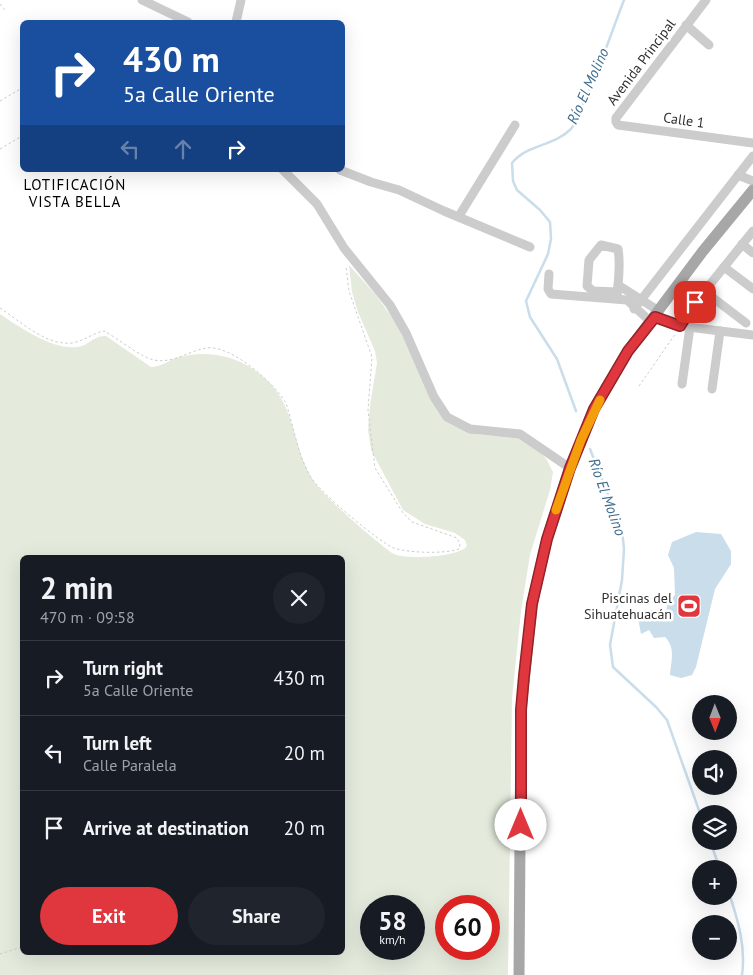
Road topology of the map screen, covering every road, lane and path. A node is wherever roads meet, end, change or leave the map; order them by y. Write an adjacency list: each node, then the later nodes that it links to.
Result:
1 (142, 0): 5 (street)
2 (241, 0): 8 (street)
3 (706, 0): 9 (street, Avenida Principal)
4 (0, 4): 6 (path)
5 (160, 4): 7 (street)
6 (6, 11)
7 (185, 20)
8 (236, 20)
9 (686, 25): 10 (street); 13 (street, Avenida Principal)
10 (709, 45)
11 (20, 89): 12 (path)
12 (0, 101)
13 (616, 118): 16 (street, Calle 1)
14 (515, 125): 24 (street)
15 (20, 137): 17 (path)
16 (753, 143)
17 (0, 149)
18 (753, 156): 21 (street)
19 (284, 172): 28 (street)
20 (345, 172): 24 (street)
21 (738, 175): 22 (street); 35 (street)
22 (753, 181)
23 (753, 190): 38 (main road)
24 (459, 216): 27 (street)
25 (753, 231): 26 (street)
26 (742, 244): 29 (street); 30 (street)
27 (530, 247)
28 (346, 250): 36 (path); 47 (street)
29 (753, 253)
30 (724, 267): 32 (street); 33 (street)
31 (548, 274): 34 (street)
32 (753, 289)
33 (704, 291): 39 (street); 40 (street)
34 (617, 292): 34 (street); 35 (street); 37 (street)
35 (643, 299): 37 (street); 38 (street)
36 (0, 308)
37 (634, 309): 38 (street)
38 (655, 316): 40 (street); 47 (main road)
39 (746, 323)
40 (680, 326): 41 (street); 45 (path)
41 (690, 327): 42 (street); 44 (street)
42 (720, 331): 43 (street); 46 (street)
43 (753, 335)
44 (682, 384)
45 (639, 386)
46 (712, 389)
47 (570, 468): 50 (main road)
48 (20, 948): 49 (path)
49 (0, 954)
50 (519, 975)

